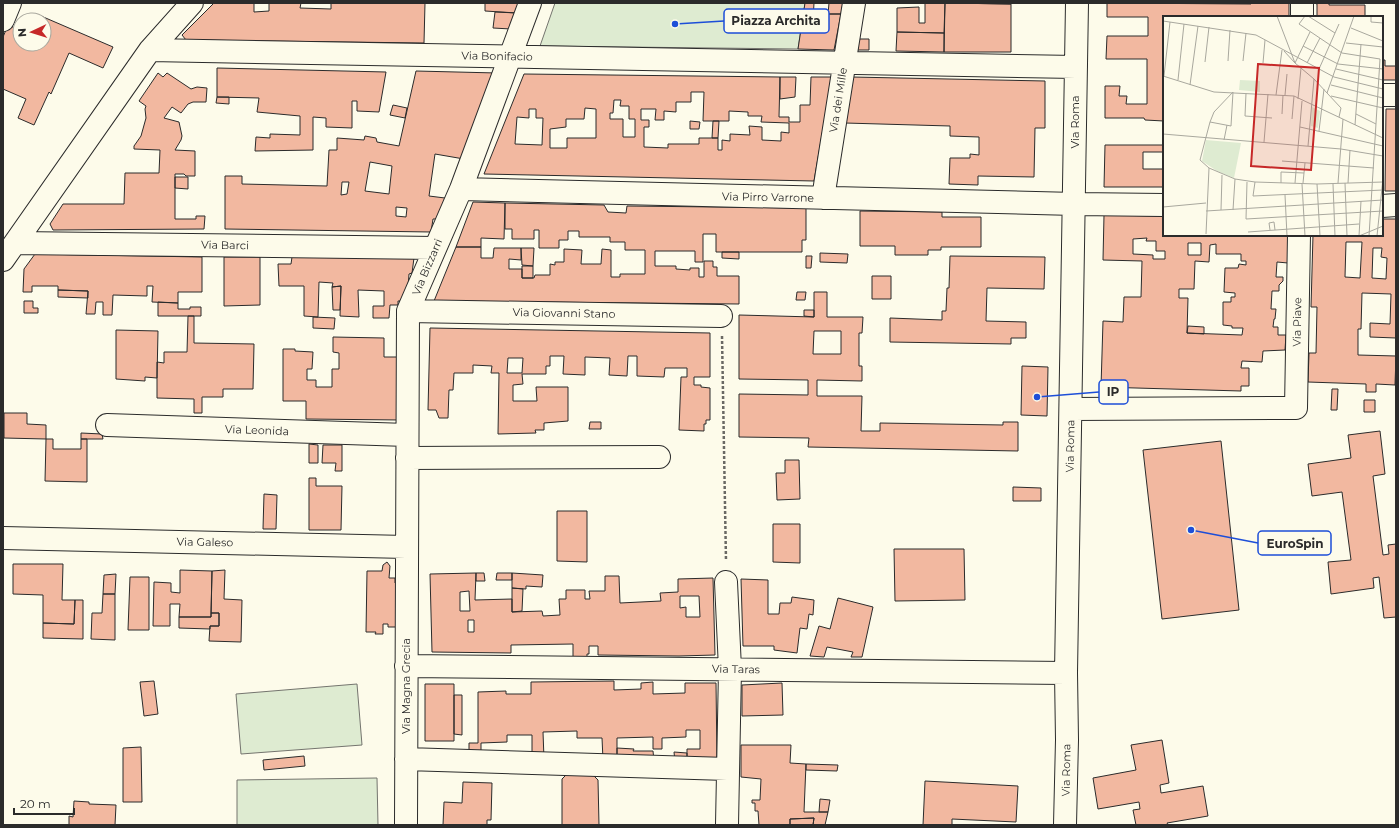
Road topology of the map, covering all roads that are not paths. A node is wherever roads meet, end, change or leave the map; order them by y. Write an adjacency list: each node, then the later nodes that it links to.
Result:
1 (10, 3): 8 (street)
2 (192, 3): 9 (street)
3 (530, 3): 10 (street, Via Bizzarri)
4 (854, 3): 11 (street, Via dei Mille)
5 (1077, 3): 12 (street, Via Roma)
6 (1302, 3): 7 (street)
7 (1302, 16)
8 (3, 20)
9 (150, 50): 10 (street, Via Bonifacio); 22 (street)
10 (510, 57): 11 (street, Via Bonifacio); 15 (street, Via Bizzarri)
11 (844, 63): 12 (street); 16 (street, Via dei Mille)
12 (1076, 67): 17 (street, Via Roma)
13 (1383, 95): 14 (street)
14 (1396, 95)
15 (461, 189): 16 (street, Via Pirro Varrone); 23 (street, Via Bizzarri)
16 (823, 198): 17 (street, Via Pirro Varrone)
17 (1075, 204): 18 (street, Via Pirro Varrone); 27 (street, Via Roma)
18 (1163, 205)
19 (1383, 206): 20 (street)
20 (1396, 206)
21 (1299, 236): 27 (street, Via Piave)
22 (16, 243): 23 (street, Via Barci); 24 (street)
23 (435, 248): 25 (street, Via Bizzarri)
24 (3, 260)
25 (408, 311): 26 (street, Via Giovanni Stano); 29 (street, Via Bizzarri)
26 (721, 316)
27 (1071, 409): 37 (street, Via Roma)
28 (107, 425): 29 (street, Via Leonida)
29 (407, 435): 31 (street, Via Bizzarri)
30 (659, 457): 31 (street)
31 (407, 458): 33 (street, Via Bizzarri)
32 (3, 538): 33 (street, Via Galeso)
33 (406, 547): 35 (street, Via Magna Grecia)
34 (726, 582): 36 (street)
35 (406, 666): 36 (street, Via Taras); 38 (street, Via Magna Grecia)
36 (730, 669): 37 (street, Via Taras); 39 (street)
37 (1066, 674): 42 (street, Via Roma)
38 (406, 760): 39 (street); 40 (street, Via Magna Grecia)
39 (727, 769): 41 (street)
40 (406, 825)
41 (727, 825)
42 (1065, 825)

